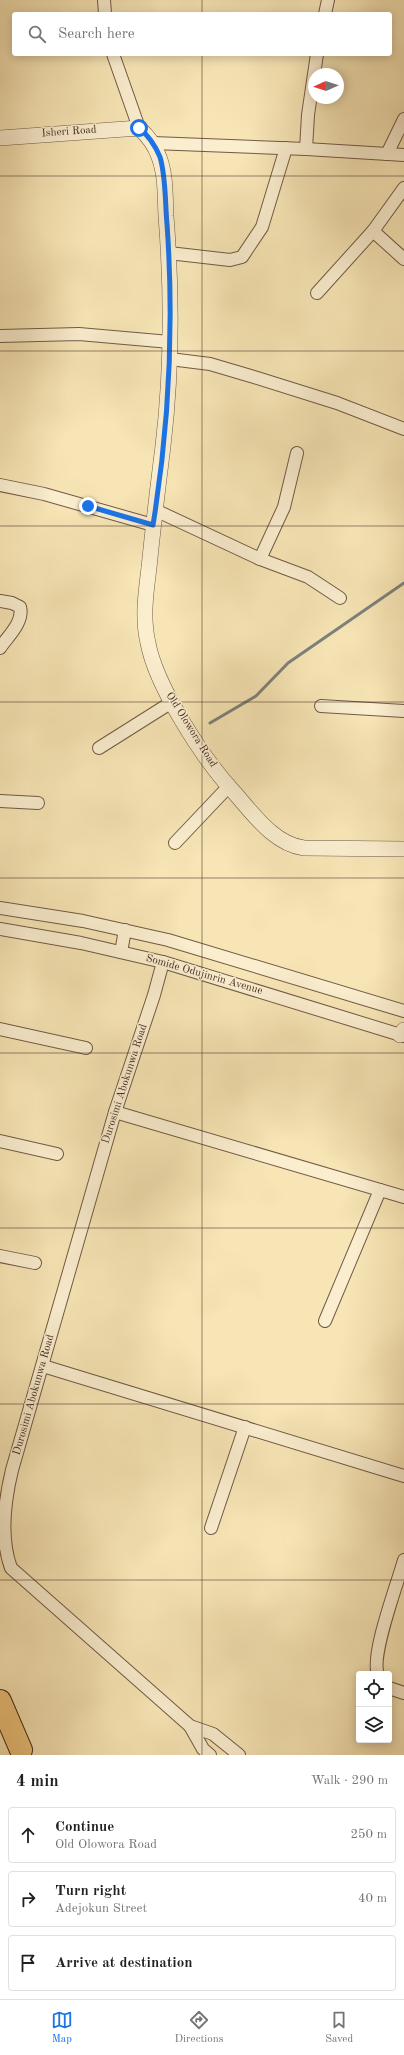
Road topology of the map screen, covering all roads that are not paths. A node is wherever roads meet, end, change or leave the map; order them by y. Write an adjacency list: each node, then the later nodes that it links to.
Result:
1 (104, 0): 3 (street)
2 (328, 0): 4 (street)
3 (105, 12)
4 (325, 12)
5 (114, 56): 8 (street, Old Olowora Road)
6 (317, 56): 12 (street)
7 (404, 119): 13 (street)
8 (139, 128): 9 (street, Isheri Road); 10 (street, Old Olowora Road)
9 (0, 138)
10 (153, 143): 11 (street); 17 (street, Old Olowora Road)
11 (286, 148): 12 (street); 17 (street)
12 (306, 149): 13 (street)
13 (387, 154): 14 (street)
14 (404, 155)
15 (404, 188): 16 (street)
16 (373, 231): 18 (street); 19 (street)
17 (169, 253): 21 (street, Old Olowora Road)
18 (404, 259)
19 (317, 293)
20 (0, 336): 21 (street)
21 (170, 342): 22 (street, Old Olowora Road)
22 (170, 359): 23 (street); 26 (street, Old Olowora Road)
23 (404, 429)
24 (297, 453): 28 (street)
25 (0, 485): 27 (street)
26 (156, 510): 27 (street, Old Olowora Road); 28 (street)
27 (153, 525): 32 (street, Old Olowora Road)
28 (260, 560): 29 (street)
29 (340, 598)
30 (0, 601): 31 (street)
31 (0, 648)
32 (172, 702): 35 (street); 36 (street, Old Olowora Road)
33 (321, 706): 34 (street)
34 (404, 711)
35 (99, 748)
36 (229, 786): 39 (street); 40 (street, Old Olowora Road)
37 (0, 801): 38 (street)
38 (38, 803)
39 (175, 843)
40 (404, 849)
41 (0, 908): 43 (street)
42 (0, 929): 44 (street, Somide Odujinrin Avenue)
43 (125, 930): 44 (street); 46 (street)
44 (121, 952): 45 (street, Somide Odujinrin Avenue)
45 (163, 962): 48 (street, Somide Odujinrin Avenue); 50 (street, Durosimi Abokunwa Road)
46 (404, 1011)
47 (0, 1029): 49 (street)
48 (403, 1034)
49 (86, 1048)
50 (115, 1112): 53 (street); 58 (street, Durosimi Abokunwa Road)
51 (0, 1141): 52 (street)
52 (57, 1154)
53 (380, 1190): 54 (street); 57 (street)
54 (404, 1197)
55 (0, 1256): 56 (street)
56 (35, 1263)
57 (325, 1321)
58 (43, 1366): 59 (street); 67 (street, Durosimi Abokunwa Road)
59 (245, 1427): 60 (street); 61 (street)
60 (404, 1476)
61 (211, 1528)
62 (404, 1560): 63 (street)
63 (378, 1671)
64 (392, 1689): 65 (street)
65 (404, 1693)
66 (0, 1701): 69 (highway)
67 (190, 1726): 70 (street); 71 (street, Durosimi Abokunwa Road)
68 (0, 1731): 69 (highway)
69 (24, 1753)
70 (210, 1755)
71 (239, 1755)

